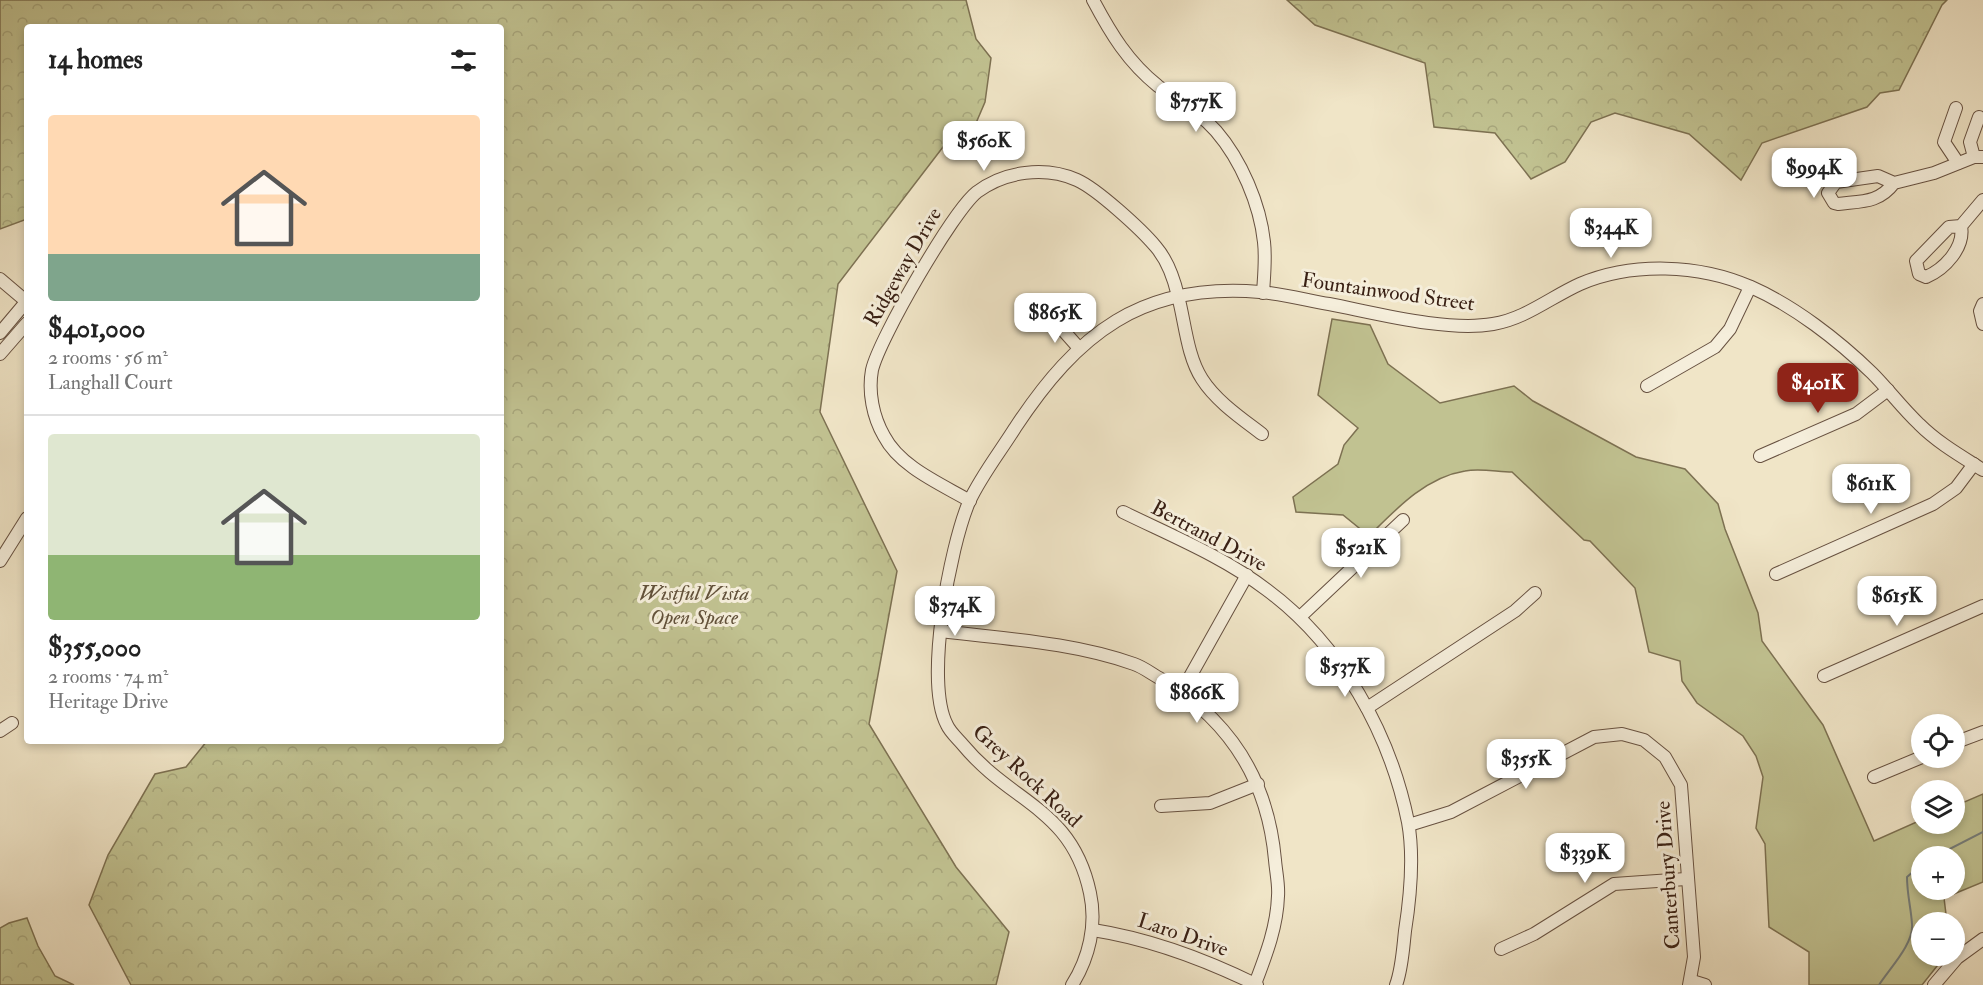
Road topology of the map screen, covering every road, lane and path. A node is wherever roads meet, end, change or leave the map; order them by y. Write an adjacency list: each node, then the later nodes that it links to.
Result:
1 (1093, 0): 11 (street)
2 (1956, 108): 5 (street)
3 (1979, 117): 4 (street)
4 (1978, 157): 5 (street)
5 (1958, 163): 6 (street)
6 (1894, 183): 6 (street)
7 (1983, 200): 8 (street)
8 (1961, 226)
9 (0, 279): 13 (street)
10 (1750, 287): 11 (street, Fountainwood Street); 22 (street); 23 (street, Fountainwood Street)
11 (1263, 293): 12 (street, Fountainwood Street)
12 (1178, 297): 20 (street, Grey Rock Road); 24 (street, Ridgeway Drive); 27 (street, Ridgeway Drive)
13 (24, 299)
14 (1983, 304): 17 (street)
15 (24, 305): 19 (street)
16 (1054, 320): 20 (street)
17 (1983, 324)
18 (24, 326): 21 (street)
19 (0, 333)
20 (1078, 347): 27 (street, Grey Rock Road)
21 (0, 354)
22 (1647, 386)
23 (1888, 390): 25 (street); 26 (street, Fountainwood Street)
24 (1262, 434)
25 (1760, 456)
26 (1978, 467): 32 (street)
27 (970, 501): 37 (street, Grey Rock Road)
28 (1123, 512): 33 (street, Bertrand Drive)
29 (1403, 520): 36 (street)
30 (24, 526): 31 (street)
31 (0, 561)
32 (1776, 574)
33 (1247, 575): 36 (street, Bertrand Drive); 39 (street)
34 (1535, 593): 40 (street)
35 (1983, 606): 38 (street)
36 (1300, 617): 40 (street, Bertrand Drive)
37 (941, 632): 39 (street); 51 (street, Grey Rock Road)
38 (1824, 676)
39 (1182, 691): 47 (street)
40 (1367, 708): 49 (street, Bertrand Drive)
41 (12, 723): 42 (street)
42 (0, 731)
43 (1983, 732): 44 (street)
44 (1965, 739)
45 (1911, 762): 46 (street)
46 (1874, 777)
47 (1258, 784): 48 (street); 55 (street)
48 (1161, 806)
49 (1408, 825): 50 (street, Canterbury Drive); 57 (street, Bertrand Drive)
50 (1686, 879): 53 (street); 54 (street, Canterbury Drive)
51 (1093, 930): 55 (street, Laro Drive); 56 (street, Grey Rock Road)
52 (1983, 939): 59 (street)
53 (1501, 949)
54 (1690, 983): 58 (street)
55 (1256, 984)
56 (1072, 985)
57 (1395, 985)
58 (1705, 985)
59 (1934, 985)

